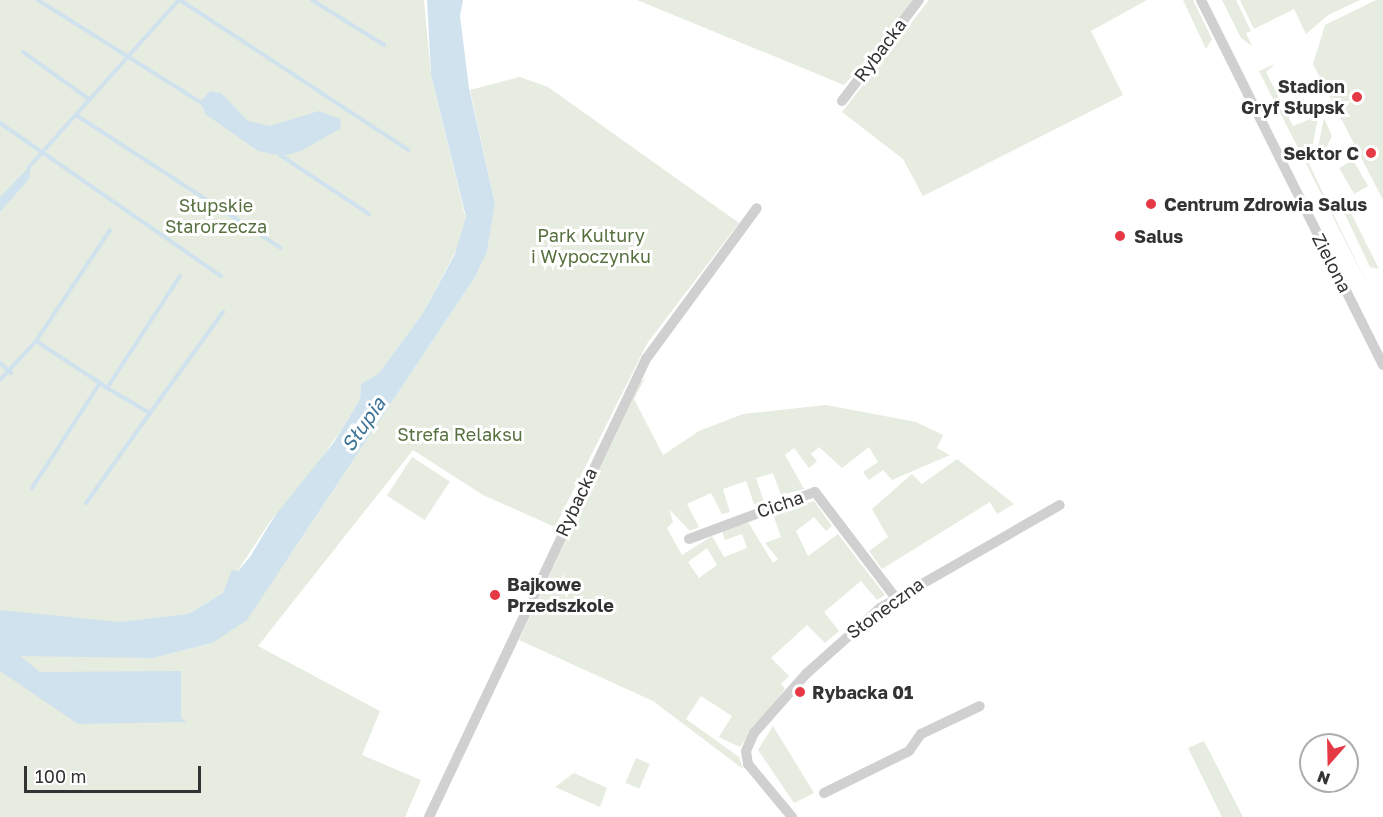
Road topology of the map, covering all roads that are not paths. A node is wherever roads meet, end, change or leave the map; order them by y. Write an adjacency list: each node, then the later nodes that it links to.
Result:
1 (919, 0): 3 (street, Rybacka)
2 (1201, 0): 5 (street, Zielona)
3 (842, 101)
4 (757, 208): 12 (street, Rybacka)
5 (1383, 365)
6 (1060, 505): 8 (street, Słoneczna)
7 (690, 539): 8 (street, Cicha)
8 (895, 597): 11 (street, Słoneczna)
9 (980, 706): 10 (street)
10 (824, 793)
11 (791, 816)
12 (429, 817)

